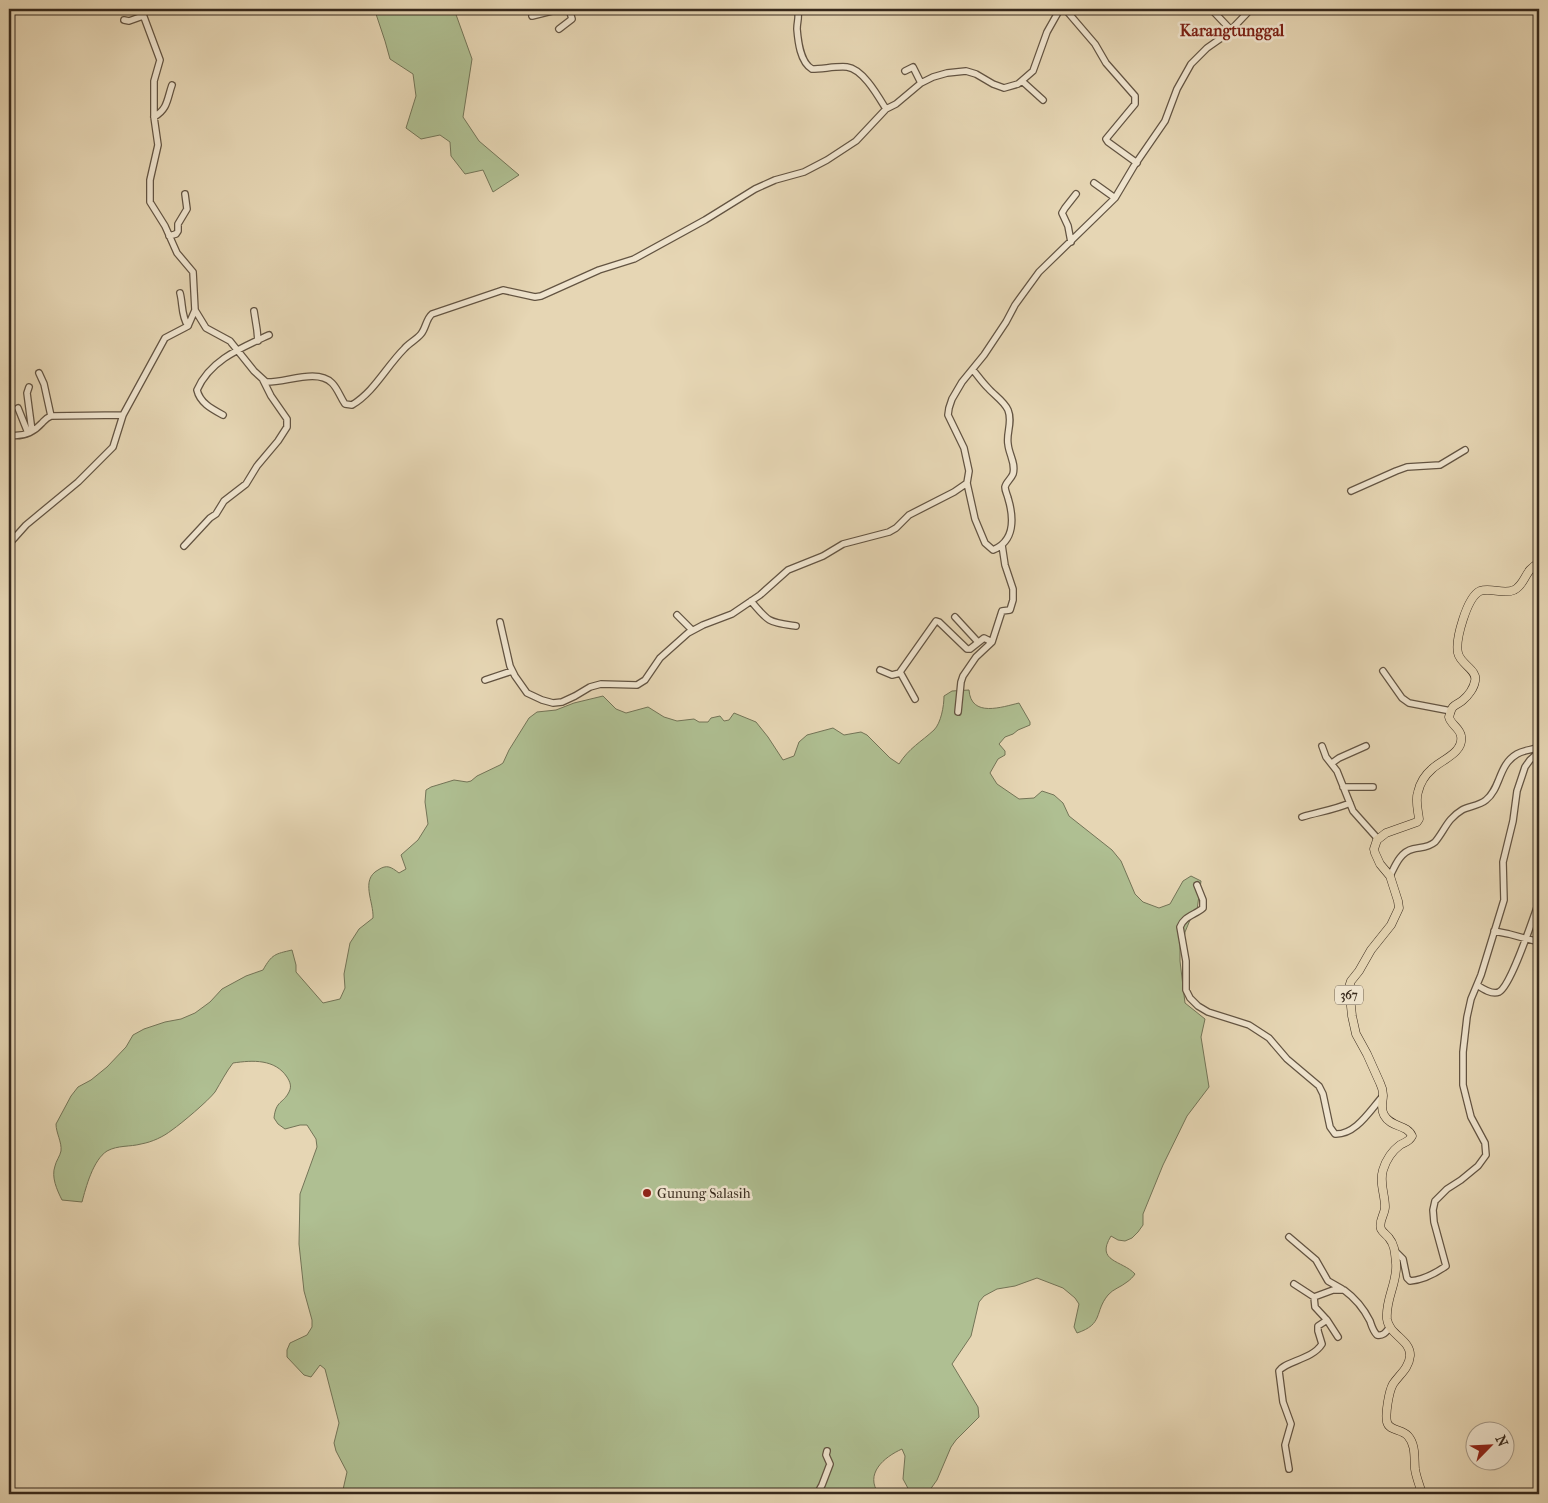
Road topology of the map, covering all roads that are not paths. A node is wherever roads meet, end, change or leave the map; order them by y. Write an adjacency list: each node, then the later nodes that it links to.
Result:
1 (141, 9): 9 (street)
2 (560, 9): 10 (street)
3 (569, 9): 12 (street)
4 (797, 9): 19 (street)
5 (1060, 9): 15 (street)
6 (1065, 9): 21 (street)
7 (1251, 9): 13 (street)
8 (1212, 10): 13 (street)
9 (144, 16): 11 (street); 20 (street)
10 (532, 16)
11 (124, 20)
12 (559, 29)
13 (1231, 30): 21 (street)
14 (905, 70): 16 (street)
15 (1022, 81): 16 (street); 18 (street)
16 (921, 83): 19 (street)
17 (172, 85): 20 (street)
18 (1043, 100)
19 (886, 109): 37 (street)
20 (154, 117): 26 (street)
21 (1137, 163): 25 (street)
22 (1094, 183): 25 (street)
23 (185, 194): 26 (street)
24 (1076, 194): 27 (street)
25 (1115, 198): 27 (street)
26 (169, 236): 29 (street)
27 (1071, 242): 35 (street)
28 (180, 293): 31 (street)
29 (195, 310): 31 (street); 34 (street)
30 (254, 311): 33 (street)
31 (188, 326): 40 (street)
32 (269, 336): 33 (street)
33 (258, 340): 34 (street)
34 (237, 350): 37 (street); 41 (street)
35 (973, 370): 46 (street); 49 (street)
36 (39, 373): 42 (street)
37 (264, 380): 50 (street)
38 (29, 387): 43 (street)
39 (18, 408): 43 (street)
40 (123, 415): 42 (street); 48 (street)
41 (223, 415)
42 (51, 416): 43 (street)
43 (30, 432): 44 (street)
44 (9, 435)
45 (1465, 450): 47 (street)
46 (967, 483): 49 (street); 52 (street)
47 (1351, 491)
48 (9, 544)
49 (1002, 545): 59 (street)
50 (184, 546)
51 (1539, 563): 66 (main road)
52 (751, 602): 56 (street); 57 (street)
53 (677, 615): 57 (street)
54 (955, 617): 58 (street)
55 (500, 622): 61 (street)
56 (796, 626)
57 (692, 630): 61 (street)
58 (978, 642): 59 (street); 63 (street)
59 (992, 642): 67 (street)
60 (880, 670): 63 (street)
61 (512, 671): 64 (street)
62 (1383, 671): 66 (street)
63 (900, 673): 65 (street)
64 (485, 680)
65 (915, 699)
66 (1451, 711): 76 (main road)
67 (958, 712)
68 (1322, 746): 71 (street)
69 (1366, 746): 71 (street)
70 (1538, 750): 77 (street); 80 (street)
71 (1332, 763): 72 (street)
72 (1343, 787): 73 (street); 74 (street)
73 (1373, 787)
74 (1350, 803): 75 (street); 76 (street)
75 (1302, 818)
76 (1378, 838): 77 (main road, 367)
77 (1390, 876): 84 (main road, 367)
78 (1197, 885): 84 (street)
79 (1539, 902): 81 (street)
80 (1494, 931): 81 (street); 83 (street)
81 (1525, 938): 82 (street); 83 (street)
82 (1539, 942)
83 (1477, 985): 86 (street)
84 (1383, 1096): 86 (main road, 367)
85 (1289, 1237): 88 (street)
86 (1395, 1251): 91 (main road)
87 (1294, 1284): 89 (street)
88 (1344, 1290): 89 (street); 91 (street)
89 (1314, 1297): 90 (street)
90 (1327, 1320): 92 (street); 94 (street)
91 (1390, 1327): 96 (main road)
92 (1338, 1337)
93 (827, 1451): 95 (street)
94 (1290, 1469)
95 (817, 1494)
96 (1422, 1494)

